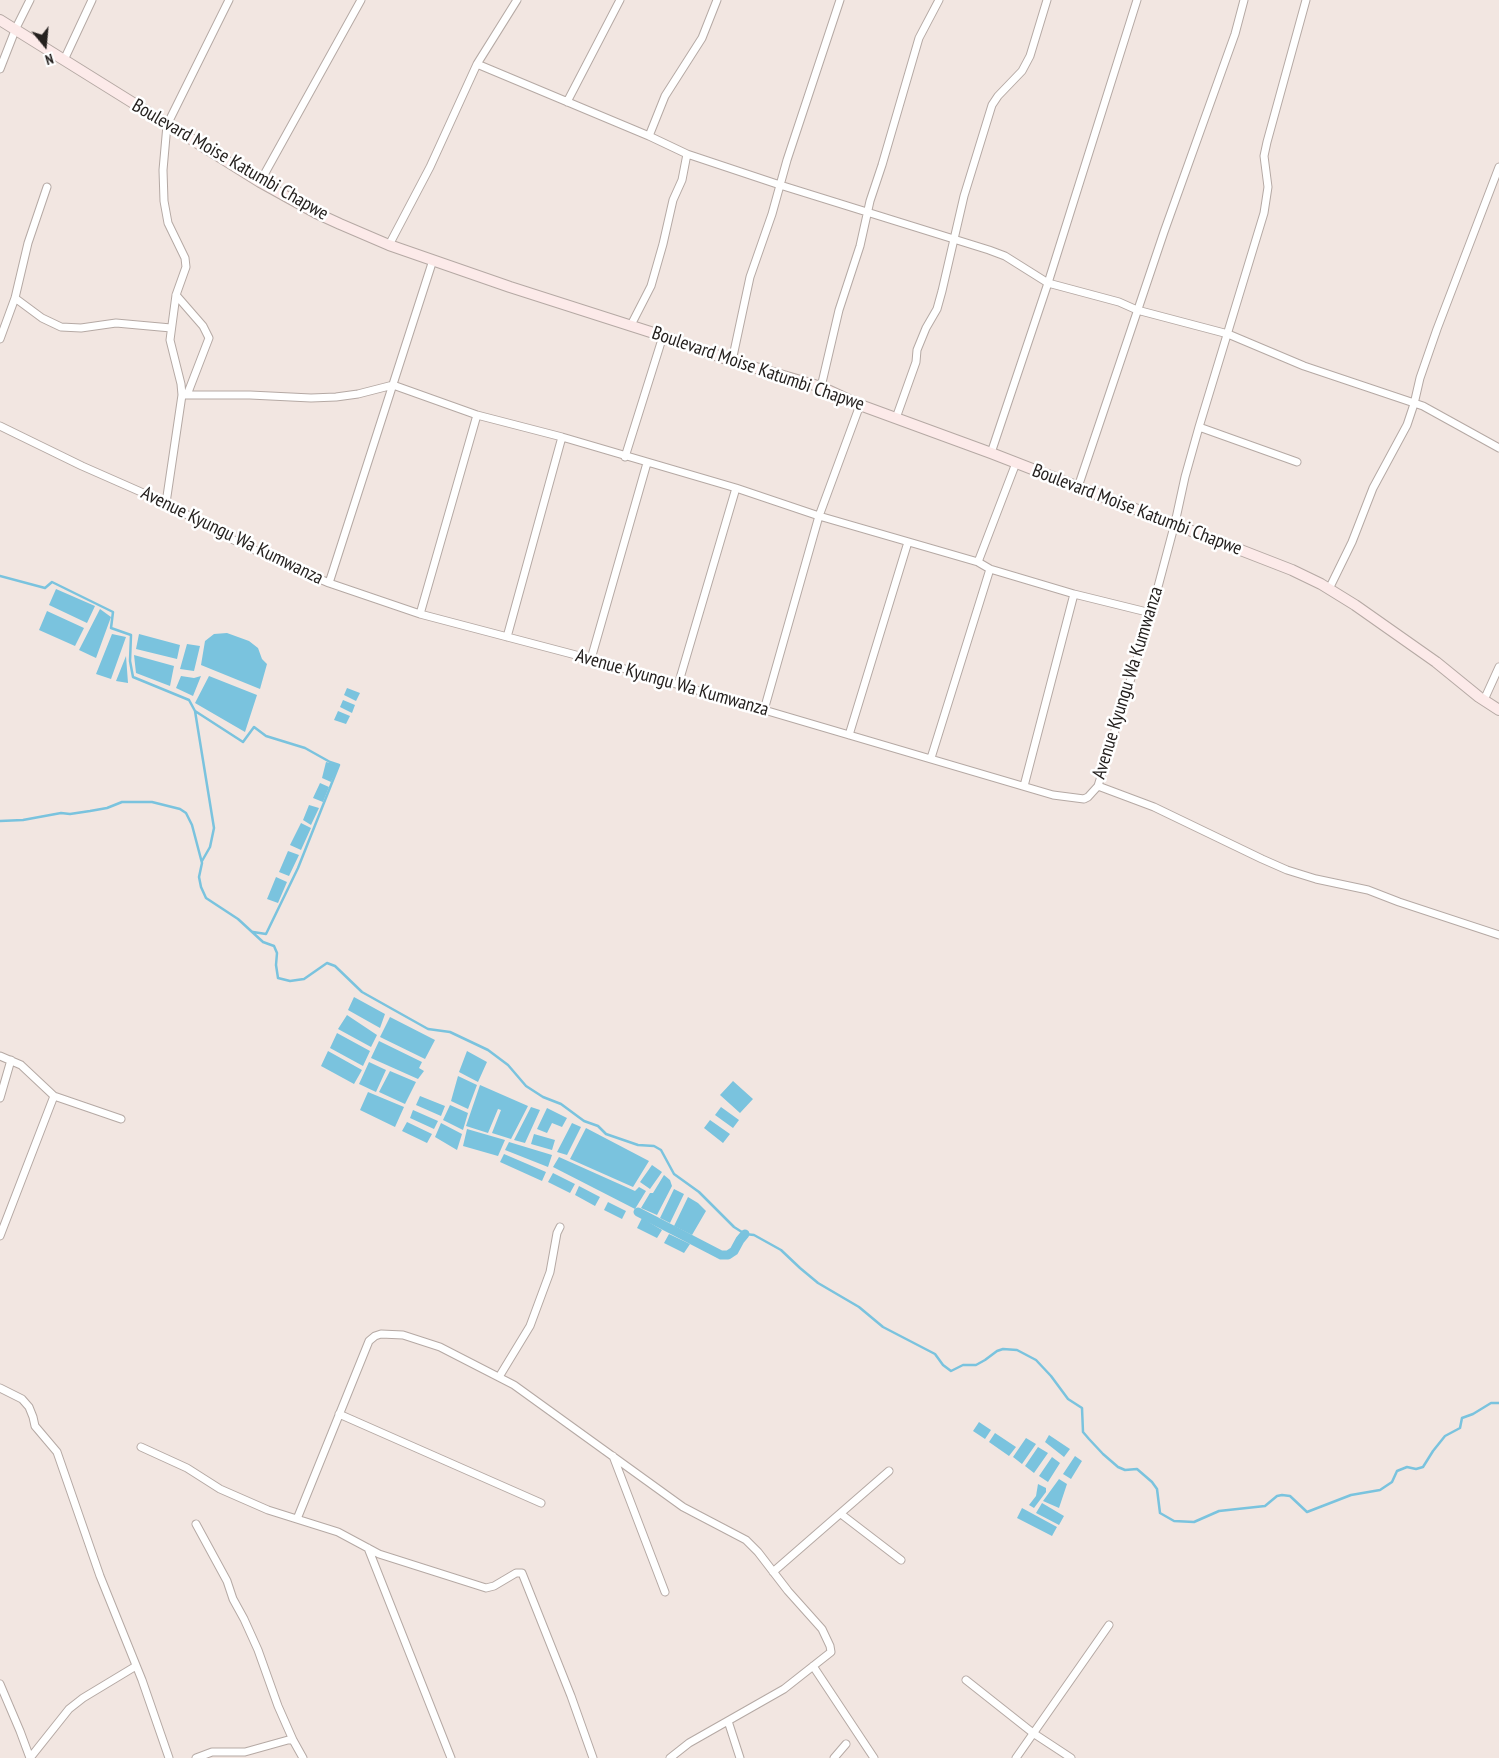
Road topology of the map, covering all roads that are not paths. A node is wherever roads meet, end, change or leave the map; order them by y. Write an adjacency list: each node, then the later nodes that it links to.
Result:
1 (30, 0): 15 (street)
2 (92, 0): 16 (street)
3 (229, 0): 20 (street)
4 (361, 0): 24 (street)
5 (516, 0): 17 (street)
6 (620, 0): 19 (street)
7 (717, 0): 21 (street)
8 (840, 0): 25 (street)
9 (939, 0): 27 (street)
10 (1047, 0): 28 (street)
11 (1137, 0): 31 (street)
12 (1244, 0): 34 (street)
13 (1306, 0): 37 (street, Avenue Kyungu Wa Kumwanza)
14 (0, 20): 15 (street, Boulevard Moise Katumbi Chapwe)
15 (16, 28): 16 (street, Boulevard Moise Katumbi Chapwe); 18 (street)
16 (64, 60): 20 (street, Boulevard Moise Katumbi Chapwe)
17 (478, 64): 19 (street); 29 (street)
18 (0, 69)
19 (567, 102): 21 (street)
20 (167, 125): 24 (street, Boulevard Moise Katumbi Chapwe); 32 (street)
21 (649, 136): 22 (street)
22 (687, 154): 25 (street); 35 (street)
23 (1499, 167): 44 (street)
24 (260, 182): 29 (street, Boulevard Moise Katumbi Chapwe)
25 (780, 185): 27 (street); 40 (street)
26 (46, 187): 33 (street)
27 (868, 213): 28 (street); 42 (street)
28 (954, 240): 31 (street); 47 (street)
29 (389, 245): 30 (street, Boulevard Moise Katumbi Chapwe)
30 (433, 260): 35 (street, Boulevard Moise Katumbi Chapwe); 41 (street)
31 (1048, 283): 34 (street); 52 (street)
32 (176, 295): 36 (street); 43 (street)
33 (15, 298): 36 (street); 39 (street)
34 (1137, 310): 37 (street); 57 (street)
35 (631, 325): 38 (street, Boulevard Moise Katumbi Chapwe)
36 (171, 328): 43 (street)
37 (1228, 334): 44 (street); 49 (street, Avenue Kyungu Wa Kumwanza)
38 (663, 336): 40 (street, Boulevard Moise Katumbi Chapwe); 53 (street)
39 (0, 339)
40 (732, 361): 42 (street, Boulevard Moise Katumbi Chapwe)
41 (393, 385): 43 (street); 46 (street); 65 (street)
42 (821, 387): 45 (street, Boulevard Moise Katumbi Chapwe)
43 (185, 395): 59 (street)
44 (1414, 404): 51 (street); 66 (street)
45 (860, 405): 47 (street, Boulevard Moise Katumbi Chapwe); 60 (street)
46 (477, 414): 50 (street); 69 (street)
47 (896, 418): 52 (street, Boulevard Moise Katumbi Chapwe)
48 (0, 426): 59 (street, Avenue Kyungu Wa Kumwanza)
49 (1199, 427): 54 (street); 61 (street, Avenue Kyungu Wa Kumwanza)
50 (562, 437): 53 (street); 70 (street)
51 (1499, 448)
52 (991, 453): 56 (street, Boulevard Moise Katumbi Chapwe)
53 (625, 457): 55 (street)
54 (1297, 462)
55 (647, 463): 58 (street); 71 (street)
56 (1016, 463): 57 (street, Boulevard Moise Katumbi Chapwe); 63 (street)
57 (1078, 486): 61 (street, Boulevard Moise Katumbi Chapwe)
58 (736, 488): 60 (street); 73 (street)
59 (166, 503): 65 (street, Avenue Kyungu Wa Kumwanza)
60 (819, 516): 62 (street); 75 (street)
61 (1175, 523): 66 (street, Boulevard Moise Katumbi Chapwe); 68 (street, Avenue Kyungu Wa Kumwanza)
62 (908, 542): 63 (street); 77 (street)
63 (978, 562): 64 (street)
64 (990, 569): 67 (street); 78 (street)
65 (329, 583): 69 (street, Avenue Kyungu Wa Kumwanza)
66 (1329, 589): 74 (street, Boulevard Moise Katumbi Chapwe)
67 (1074, 594): 68 (street); 79 (street)
68 (1151, 613): 80 (street, Avenue Kyungu Wa Kumwanza)
69 (420, 614): 70 (street, Avenue Kyungu Wa Kumwanza)
70 (508, 637): 71 (street, Avenue Kyungu Wa Kumwanza)
71 (591, 659): 73 (street, Avenue Kyungu Wa Kumwanza)
72 (1499, 667): 74 (street)
73 (678, 685): 75 (street, Avenue Kyungu Wa Kumwanza)
74 (1484, 700): 76 (street, Boulevard Moise Katumbi Chapwe)
75 (764, 710): 77 (street, Avenue Kyungu Wa Kumwanza)
76 (1499, 710)
77 (849, 735): 78 (street, Avenue Kyungu Wa Kumwanza)
78 (930, 758): 79 (street, Avenue Kyungu Wa Kumwanza)
79 (1024, 786): 80 (street, Avenue Kyungu Wa Kumwanza)
80 (1098, 786): 81 (street)
81 (1499, 935)
82 (0, 1056): 83 (street)
83 (11, 1060): 84 (street); 85 (street)
84 (54, 1096): 86 (street); 88 (street)
85 (0, 1098)
86 (121, 1119)
87 (560, 1227): 89 (street)
88 (0, 1236)
89 (499, 1377): 91 (street); 93 (street)
90 (0, 1388): 104 (street)
91 (339, 1414): 95 (street); 97 (street)
92 (141, 1447): 97 (street)
93 (613, 1456): 101 (street); 102 (street)
94 (889, 1471): 96 (street)
95 (541, 1503)
96 (841, 1514): 100 (street); 101 (street)
97 (297, 1519): 99 (street)
98 (196, 1524): 110 (street)
99 (368, 1548): 116 (street); 117 (street)
100 (901, 1560)
101 (773, 1572): 105 (street)
102 (665, 1592)
103 (1109, 1624): 109 (street)
104 (136, 1666): 112 (street); 113 (street)
105 (813, 1666): 108 (street); 121 (street)
106 (966, 1680): 109 (street)
107 (0, 1684): 112 (street)
108 (728, 1721): 118 (street); 119 (street)
109 (1033, 1732): 122 (street); 123 (street)
110 (293, 1740): 114 (street); 115 (street)
111 (846, 1744): 120 (street)
112 (30, 1758)
113 (169, 1758)
114 (196, 1758)
115 (303, 1758)
116 (451, 1758)
117 (593, 1758)
118 (670, 1758)
119 (740, 1758)
120 (834, 1758)
121 (874, 1758)
122 (1016, 1758)
123 (1071, 1758)

